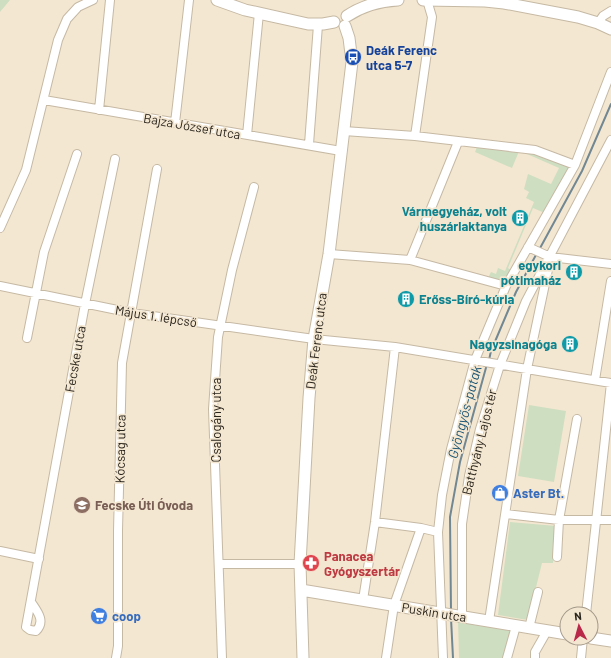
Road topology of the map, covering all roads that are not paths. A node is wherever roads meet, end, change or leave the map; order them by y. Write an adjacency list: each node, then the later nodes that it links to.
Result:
1 (93, 0): 16 (street)
2 (110, 0): 17 (street)
3 (189, 0): 18 (street)
4 (217, 0): 10 (street)
5 (398, 0): 11 (street)
6 (423, 0): 7 (street)
7 (427, 0): 8 (street); 21 (street)
8 (475, 0): 12 (street)
9 (611, 11): 12 (street)
10 (259, 13): 13 (street); 20 (street)
11 (346, 21): 13 (street); 19 (street, Deák Ferenc utca)
12 (598, 23): 14 (street)
13 (318, 25): 24 (street)
14 (611, 29)
15 (611, 72): 28 (street)
16 (44, 100): 17 (street, Bajza József utca); 31 (street)
17 (99, 110): 18 (street, Bajza József utca)
18 (175, 123): 20 (street, Bajza József utca)
19 (344, 132): 21 (street); 25 (street, Deák Ferenc utca)
20 (247, 135): 24 (street, Bajza József utca)
21 (415, 136): 23 (street)
22 (611, 140): 34 (street)
23 (458, 142): 28 (street); 35 (street)
24 (309, 144): 25 (street, Bajza József utca)
25 (341, 151): 33 (street, Deák Ferenc utca)
26 (77, 154): 40 (street)
27 (115, 159): 41 (street, Fecske utca)
28 (575, 165): 32 (street)
29 (157, 169): 42 (street, Kócsag utca)
30 (254, 187): 44 (street, Csalogány utca)
31 (0, 228)
32 (528, 247): 34 (street); 39 (street)
33 (329, 254): 35 (street); 46 (street, Deák Ferenc utca)
34 (550, 257): 36 (street); 49 (street, Batthyány Lajos tér); 50 (street)
35 (410, 260): 39 (street)
36 (611, 264)
37 (611, 280): 43 (street)
38 (0, 286): 40 (street, Május 1. lépcső)
39 (506, 286): 48 (street)
40 (35, 294): 41 (street, Május 1. lépcső); 45 (street)
41 (85, 304): 42 (street, Május 1. lépcső); 63 (street, Fecske utca)
42 (132, 313): 44 (street, Május 1. lépcső); 82 (street, Kócsag utca)
43 (608, 313): 51 (street)
44 (220, 326): 46 (street, Május 1. lépcső); 64 (street, Csalogány utca)
45 (27, 338)
46 (314, 339): 47 (street, Május 1. lépcső); 65 (street, Deák Ferenc utca)
47 (395, 347): 48 (street, Május 1. lépcső); 58 (street)
48 (477, 361): 49 (street, Május 1. lépcső); 60 (street)
49 (498, 365): 50 (street, Május 1. lépcső); 73 (street, Batthyány Lajos tér)
50 (527, 370): 51 (street, Május 1. lépcső); 54 (street)
51 (595, 380): 52 (street, Május 1. lépcső)
52 (611, 383): 55 (street)
53 (577, 419): 56 (street)
54 (506, 514): 56 (street); 74 (street)
55 (596, 519): 56 (street); 57 (street); 71 (street)
56 (559, 520): 62 (street)
57 (611, 520)
58 (375, 522): 59 (street); 68 (street)
59 (421, 528): 60 (street); 70 (street)
60 (438, 532): 72 (street)
61 (0, 551): 63 (street)
62 (557, 557)
63 (39, 559): 69 (street, Fecske utca)
64 (219, 564): 65 (street); 83 (street, Csalogány utca)
65 (300, 564): 66 (street, Deák Ferenc utca)
66 (301, 590): 68 (street, Puskin utca); 84 (street, Deák Ferenc utca)
67 (538, 592): 76 (street)
68 (363, 600): 70 (street, Puskin utca)
69 (30, 602)
70 (394, 605): 72 (street, Puskin utca); 85 (street)
71 (587, 606)
72 (442, 613): 73 (street, Puskin utca); 86 (street)
73 (461, 616): 74 (street, Puskin utca)
74 (489, 621): 75 (street, Puskin utca)
75 (516, 626): 76 (street, Puskin utca); 87 (street)
76 (529, 628): 77 (street, Puskin utca)
77 (547, 631): 78 (street, Puskin utca); 88 (street)
78 (559, 633)
79 (599, 639): 80 (street)
80 (611, 641)
81 (582, 646): 89 (street)
82 (116, 658)
83 (222, 658)
84 (303, 658)
85 (386, 658)
86 (443, 658)
87 (507, 658)
88 (534, 658)
89 (581, 658)

